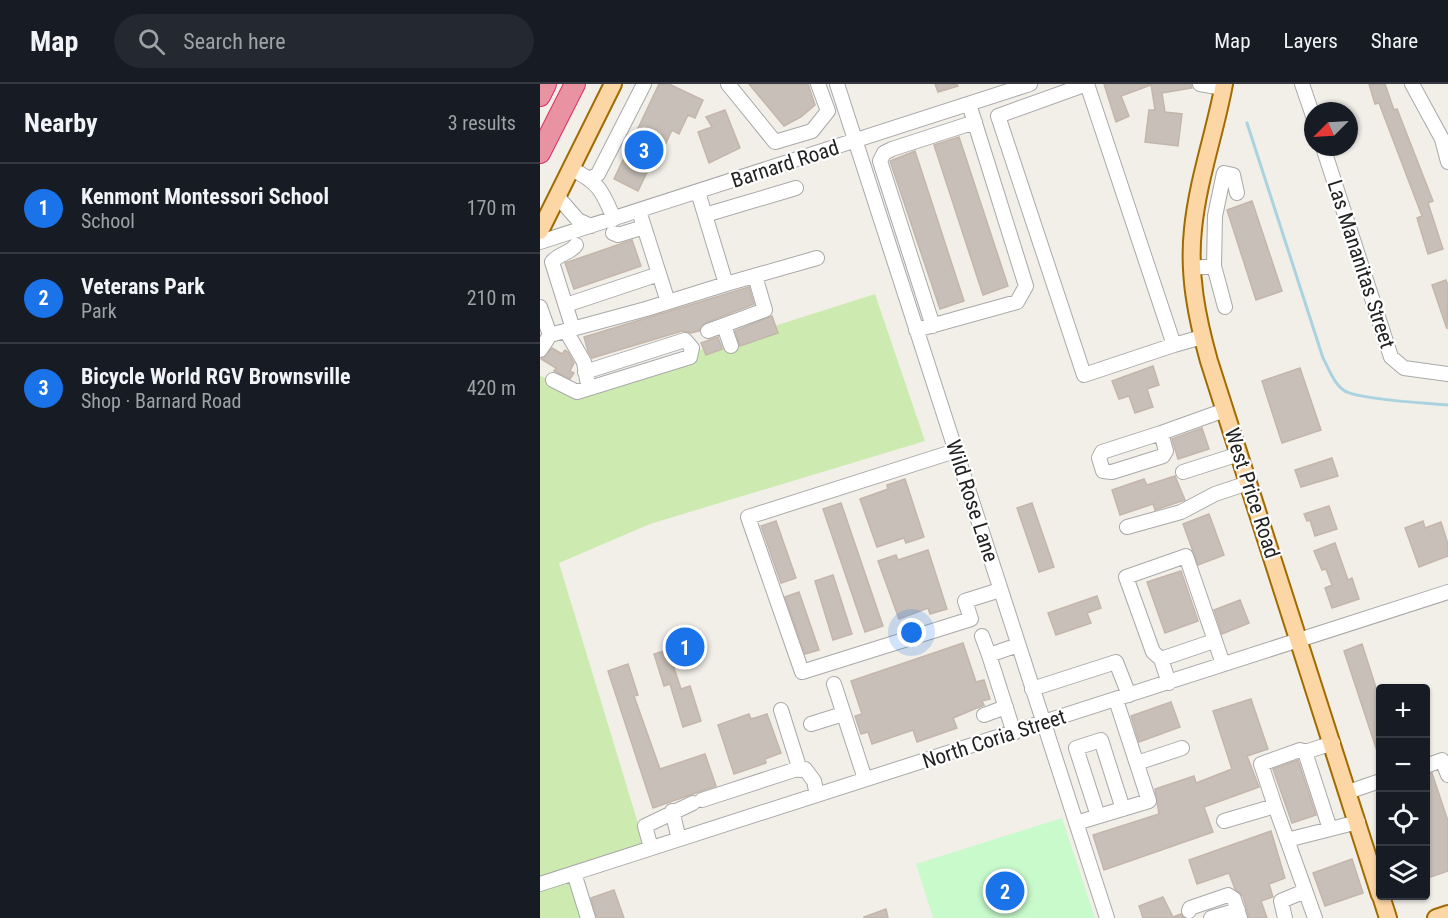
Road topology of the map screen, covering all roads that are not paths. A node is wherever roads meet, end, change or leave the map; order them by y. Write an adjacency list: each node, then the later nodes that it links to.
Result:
1 (546, 84): 15 (highway)
2 (575, 84): 21 (highway)
3 (613, 84): 26 (main road)
4 (644, 84): 29 (street)
5 (728, 84): 19 (street)
6 (818, 84): 19 (street)
7 (837, 84): 20 (street, Wild Rose Lane)
8 (1030, 84): 14 (street, Barnard Road)
9 (1087, 84): 62 (street); 62 (street)
10 (1302, 84): 16 (street)
11 (1412, 84): 24 (street)
12 (1203, 85): 13 (street)
13 (1224, 86): 25 (main road, West Price Road)
14 (996, 89): 17 (street, Barnard Road)
15 (540, 96)
16 (1308, 102)
17 (969, 104): 18 (street); 20 (street, Barnard Road)
18 (975, 122): 41 (street); 56 (street)
19 (812, 130): 22 (street)
20 (855, 142): 22 (street, Barnard Road); 42 (street, Wild Rose Lane)
21 (540, 153)
22 (821, 153): 27 (street, Barnard Road)
23 (1326, 156): 66 (street, Las Mananitas Street)
24 (1448, 162)
25 (1204, 167): 28 (street); 47 (main road, West Price Road)
26 (571, 169): 29 (street); 34 (main road)
27 (765, 171): 31 (street, Barnard Road); 33 (street)
28 (1224, 173): 32 (street); 46 (street)
29 (591, 178): 38 (street)
30 (796, 188): 33 (street)
31 (698, 192): 35 (street, Barnard Road); 36 (street)
32 (1237, 193)
33 (773, 195): 36 (street)
34 (557, 196): 37 (street); 40 (main road)
35 (639, 211): 38 (street, Barnard Road); 39 (street)
36 (705, 215): 50 (street)
37 (591, 226): 38 (street, Barnard Road); 43 (street, Barnard Road)
38 (614, 226): 39 (street)
39 (644, 227): 48 (street)
40 (540, 231)
41 (902, 234): 42 (street); 56 (street)
42 (887, 239): 58 (street, Wild Rose Lane)
43 (540, 242)
44 (576, 245): 52 (street)
45 (817, 258): 49 (street)
46 (1214, 266): 47 (street); 54 (street)
47 (1192, 268): 61 (main road, West Price Road)
48 (659, 274): 51 (street); 52 (street)
49 (755, 276): 50 (street); 55 (street)
50 (726, 284): 51 (street)
51 (668, 302): 57 (street)
52 (566, 305): 57 (street)
53 (540, 307): 60 (street)
54 (1225, 307)
55 (724, 326): 59 (street); 63 (street)
56 (933, 326): 58 (street)
57 (570, 330): 60 (street); 65 (street)
58 (916, 330): 71 (street, Wild Rose Lane)
59 (708, 331)
60 (550, 335): 64 (street)
61 (1202, 337): 62 (street); 69 (main road, West Price Road)
62 (1174, 345)
63 (731, 346)
64 (540, 350)
65 (585, 372): 68 (street); 68 (street)
66 (1448, 374)
67 (553, 380): 68 (street)
68 (589, 388)
69 (1225, 410): 70 (street); 72 (main road, West Price Road)
70 (1161, 433)
71 (955, 451): 76 (street, Wild Rose Lane); 76 (street)
72 (1239, 454): 73 (street); 74 (main road, West Price Road)
73 (1183, 472)
74 (1248, 483): 75 (street); 79 (main road, West Price Road)
75 (1127, 528)
76 (1000, 590): 81 (street, Wild Rose Lane)
77 (1448, 592): 79 (street, North Coria Street)
78 (982, 636): 82 (street)
79 (1300, 639): 84 (street, North Coria Street); 96 (main road, West Price Road)
80 (1214, 641): 83 (street); 83 (street); 84 (street)
81 (1018, 645): 82 (street); 87 (street, Wild Rose Lane)
82 (989, 655): 89 (street)
83 (1161, 658): 85 (street)
84 (1223, 664): 85 (street, North Coria Street)
85 (1169, 682): 88 (street, North Coria Street)
86 (834, 684): 91 (street)
87 (1032, 689): 88 (street); 94 (street, Wild Rose Lane)
88 (1123, 698): 94 (street, North Coria Street); 99 (street)
89 (1006, 707): 92 (street); 95 (street)
90 (781, 710): 101 (street)
91 (843, 714): 93 (street); 103 (street)
92 (984, 715)
93 (811, 724)
94 (1043, 724): 95 (street, North Coria Street); 113 (street, Wild Rose Lane)
95 (1014, 733): 103 (street, North Coria Street)
96 (1333, 743): 98 (street); 105 (main road, West Price Road)
97 (1182, 748): 99 (street)
98 (1305, 752): 107 (street); 114 (street)
99 (1137, 763): 108 (street)
100 (1430, 764): 102 (street)
101 (800, 770): 106 (street); 109 (street)
102 (1448, 775)
103 (865, 779): 106 (street, North Coria Street)
104 (1376, 782): 105 (street)
105 (1348, 792): 112 (main road, West Price Road)
106 (817, 795): 115 (street, North Coria Street)
107 (1275, 806): 111 (street); 116 (street)
108 (1123, 809): 110 (street); 110 (street)
109 (672, 811): 115 (street); 117 (street)
110 (1098, 816): 113 (street)
111 (1224, 821)
112 (1358, 822): 114 (street); 119 (main road, West Price Road)
113 (1076, 823): 127 (street, Wild Rose Lane)
114 (1330, 829): 116 (street)
115 (679, 839): 117 (street, North Coria Street)
116 (1287, 840): 121 (street)
117 (651, 848): 118 (street, North Coria Street)
118 (574, 873): 120 (street, North Coria Street); 126 (street)
119 (1376, 879)
120 (540, 884)
121 (1305, 891): 128 (street); 129 (street)
122 (1383, 900): 130 (main road, West Price Road)
123 (1189, 911): 124 (street)
124 (1220, 913)
125 (1448, 914): 131 (main road)
126 (588, 918)
127 (1107, 918)
128 (1285, 918)
129 (1315, 918)
130 (1388, 918)
131 (1436, 918)

